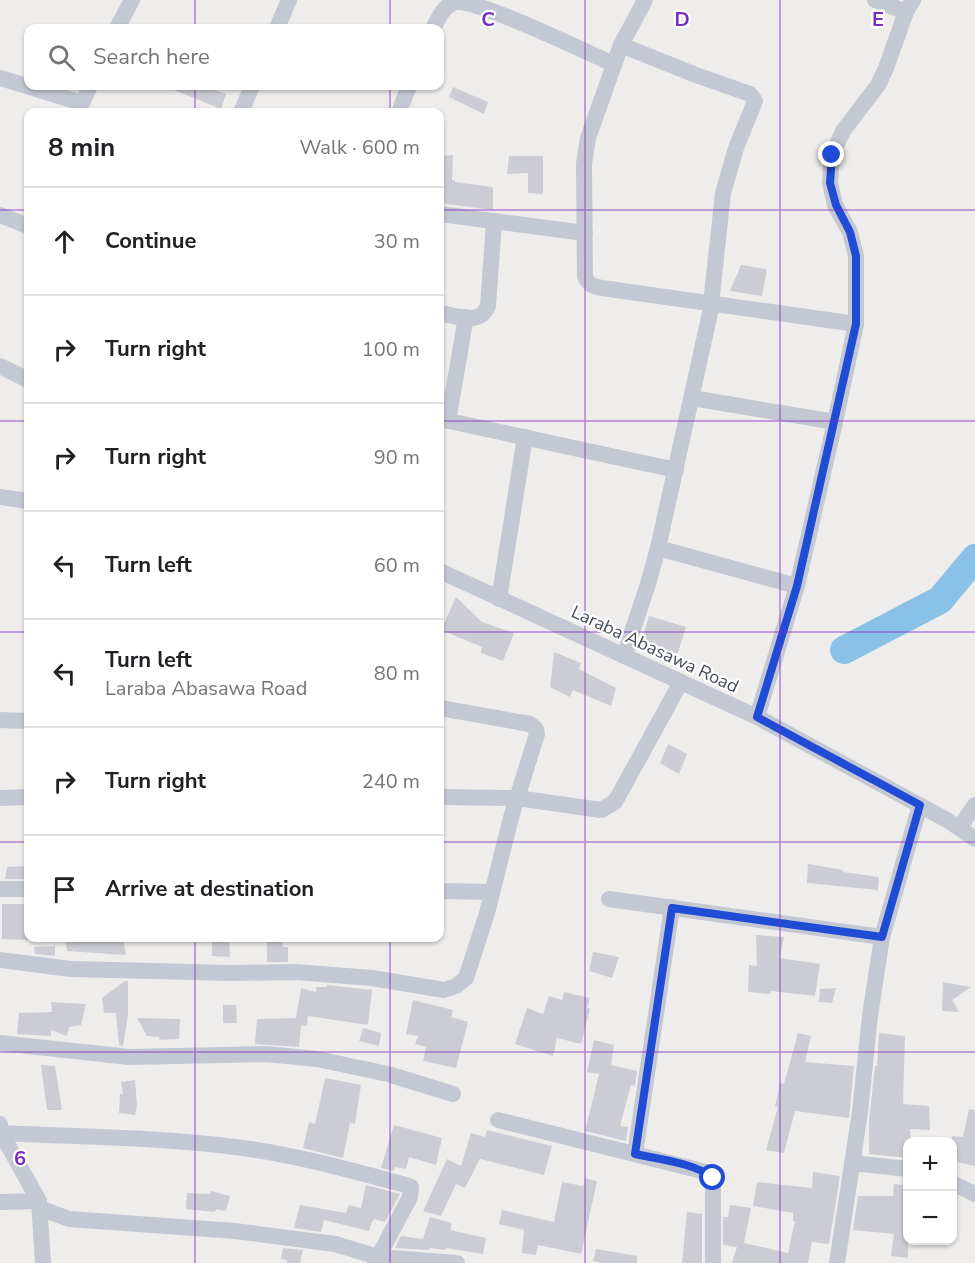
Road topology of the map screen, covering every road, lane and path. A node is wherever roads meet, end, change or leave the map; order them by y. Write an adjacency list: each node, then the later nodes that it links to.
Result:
1 (289, 0): 8 (street)
2 (645, 0): 10 (street)
3 (875, 0): 6 (street)
4 (125, 2): 7 (street)
5 (501, 6): 9 (street); 11 (street)
6 (909, 6): 29 (street)
7 (118, 24)
8 (279, 24)
9 (436, 24)
10 (621, 45): 11 (street); 26 (street)
11 (613, 64): 25 (street)
12 (0, 78): 13 (street)
13 (24, 87)
14 (32, 90): 18 (street)
15 (88, 90): 18 (street)
16 (250, 90): 19 (street)
17 (407, 90): 20 (street)
18 (79, 108)
19 (243, 108)
20 (401, 108)
21 (0, 215): 23 (street)
22 (444, 215): 24 (street)
23 (24, 221)
24 (494, 222): 25 (street); 28 (street)
25 (585, 233): 26 (street)
26 (711, 304): 29 (street); 32 (street)
27 (444, 314): 28 (street)
28 (466, 317): 33 (street)
29 (856, 324): 34 (street)
30 (0, 366): 31 (street)
31 (24, 378)
32 (692, 398): 34 (street); 36 (street)
33 (444, 420): 35 (street)
34 (835, 422): 41 (street)
35 (525, 437): 36 (street); 42 (street)
36 (676, 470): 39 (street)
37 (0, 497): 38 (street)
38 (24, 500)
39 (658, 548): 41 (street); 43 (street)
40 (444, 574): 42 (street, Laraba Abasawa Road)
41 (797, 586): 46 (street)
42 (499, 599): 43 (street, Laraba Abasawa Road)
43 (624, 656): 44 (street, Laraba Abasawa Road)
44 (681, 682): 46 (street, Laraba Abasawa Road); 52 (street)
45 (444, 709): 52 (street)
46 (757, 717): 53 (street, Laraba Abasawa Road)
47 (0, 720): 48 (street)
48 (24, 721)
49 (24, 797): 51 (street)
50 (444, 797): 52 (street)
51 (0, 798)
52 (517, 798): 60 (street)
53 (920, 805): 55 (street, Laraba Abasawa Road); 63 (street)
54 (975, 805): 55 (street)
55 (959, 828): 56 (street, Laraba Abasawa Road)
56 (975, 839)
57 (0, 889): 58 (street)
58 (24, 890)
59 (444, 891): 60 (street)
60 (492, 892): 64 (street)
61 (609, 899): 62 (street)
62 (672, 908): 63 (street); 69 (street)
63 (882, 937): 70 (street)
64 (0, 960)
65 (0, 1043): 66 (street)
66 (453, 1094)
67 (498, 1120): 69 (street)
68 (1, 1128): 75 (street); 76 (street)
69 (635, 1154): 79 (street)
70 (852, 1162): 71 (street); 80 (street)
71 (903, 1168)
72 (957, 1185): 73 (street)
73 (975, 1194)
74 (0, 1202): 75 (street)
75 (40, 1204): 76 (street); 77 (street)
76 (376, 1260): 78 (street)
77 (43, 1263)
78 (457, 1263)
79 (713, 1263)
80 (837, 1263)

